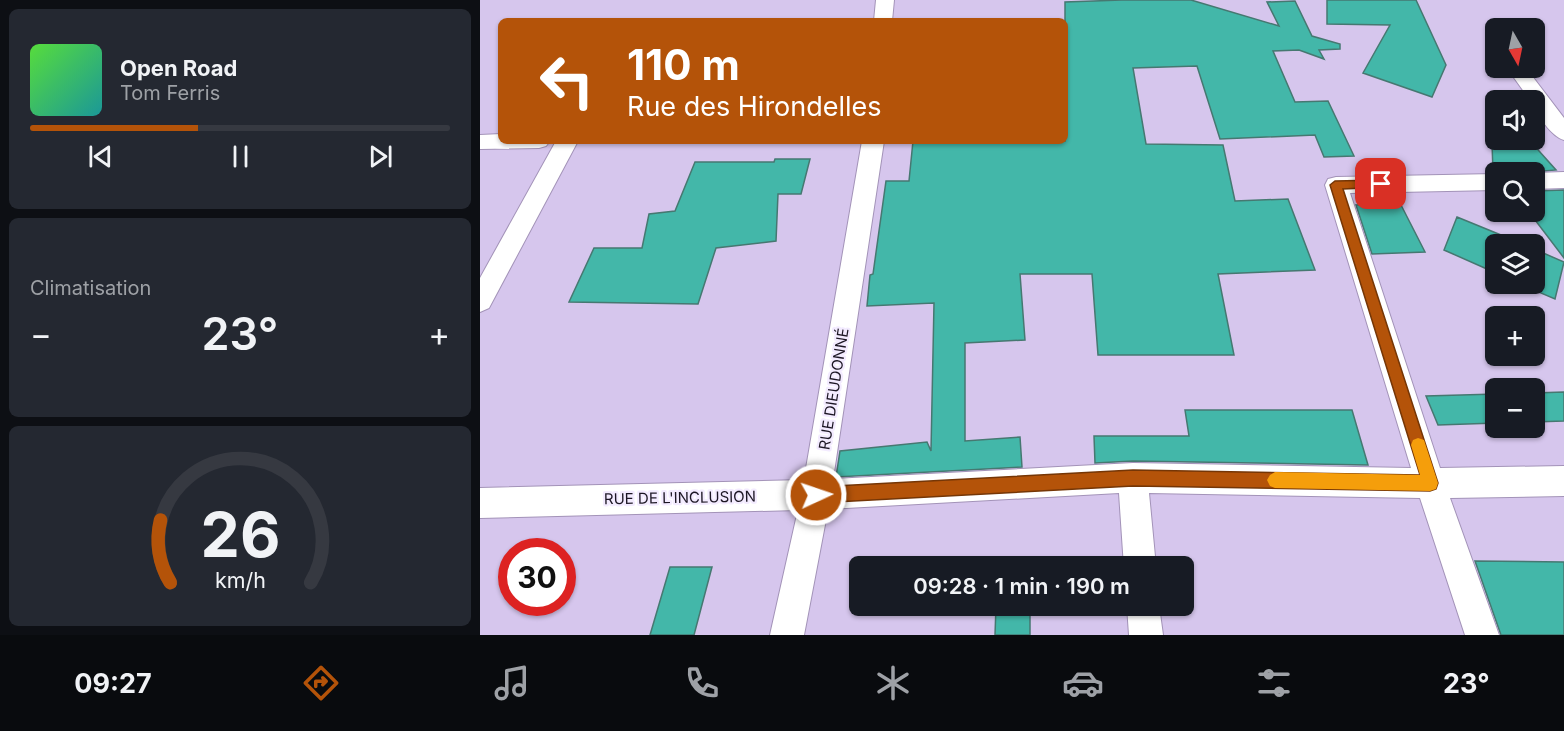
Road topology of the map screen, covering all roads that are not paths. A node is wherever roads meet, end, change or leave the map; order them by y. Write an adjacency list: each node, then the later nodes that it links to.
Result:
1 (885, 0): 2 (street)
2 (883, 18)
3 (1523, 78): 4 (street)
4 (1564, 133)
5 (480, 142): 6 (street)
6 (498, 142)
7 (565, 144): 12 (street)
8 (873, 144): 16 (street, RUE DIEUDONNÉ)
9 (1564, 180): 10 (street)
10 (1545, 181)
11 (1485, 182): 15 (street)
12 (480, 301)
13 (1133, 478): 15 (street, RUE DE L'INCLUSION); 16 (street, RUE DE L'INCLUSION); 18 (street)
14 (1564, 481): 15 (street, RUE DE L'INCLUSION)
15 (1430, 483): 22 (street)
16 (816, 495): 17 (street, RUE DE L'INCLUSION); 20 (street, RUE DIEUDONNÉ)
17 (480, 503)
18 (1139, 556)
19 (1144, 616): 21 (street)
20 (787, 635)
21 (1146, 635)
22 (1482, 635)

